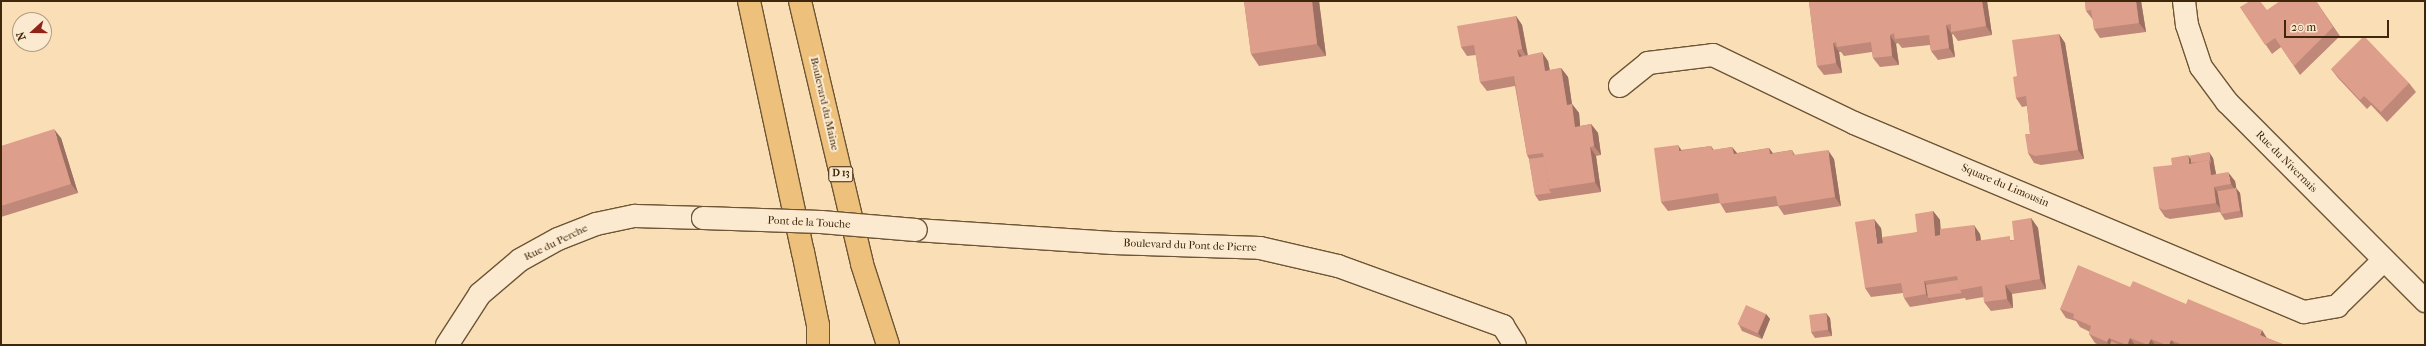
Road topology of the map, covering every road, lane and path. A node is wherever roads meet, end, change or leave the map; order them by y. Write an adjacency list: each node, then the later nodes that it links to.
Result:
1 (749, 1): 10 (main road)
2 (800, 1): 11 (main road, Boulevard du Maine / D 13)
3 (2184, 1): 7 (street, Rue du Nivernais)
4 (1620, 86): 7 (street, Square du Limousin)
5 (703, 218): 6 (street, Pont de la Touche, bridge); 9 (street, Rue du Perche)
6 (916, 230): 12 (street, Boulevard du Pont de Pierre)
7 (2383, 261): 8 (street, Rue du Nivernais)
8 (2425, 301)
9 (447, 345)
10 (818, 345)
11 (888, 345)
12 (1515, 345)

